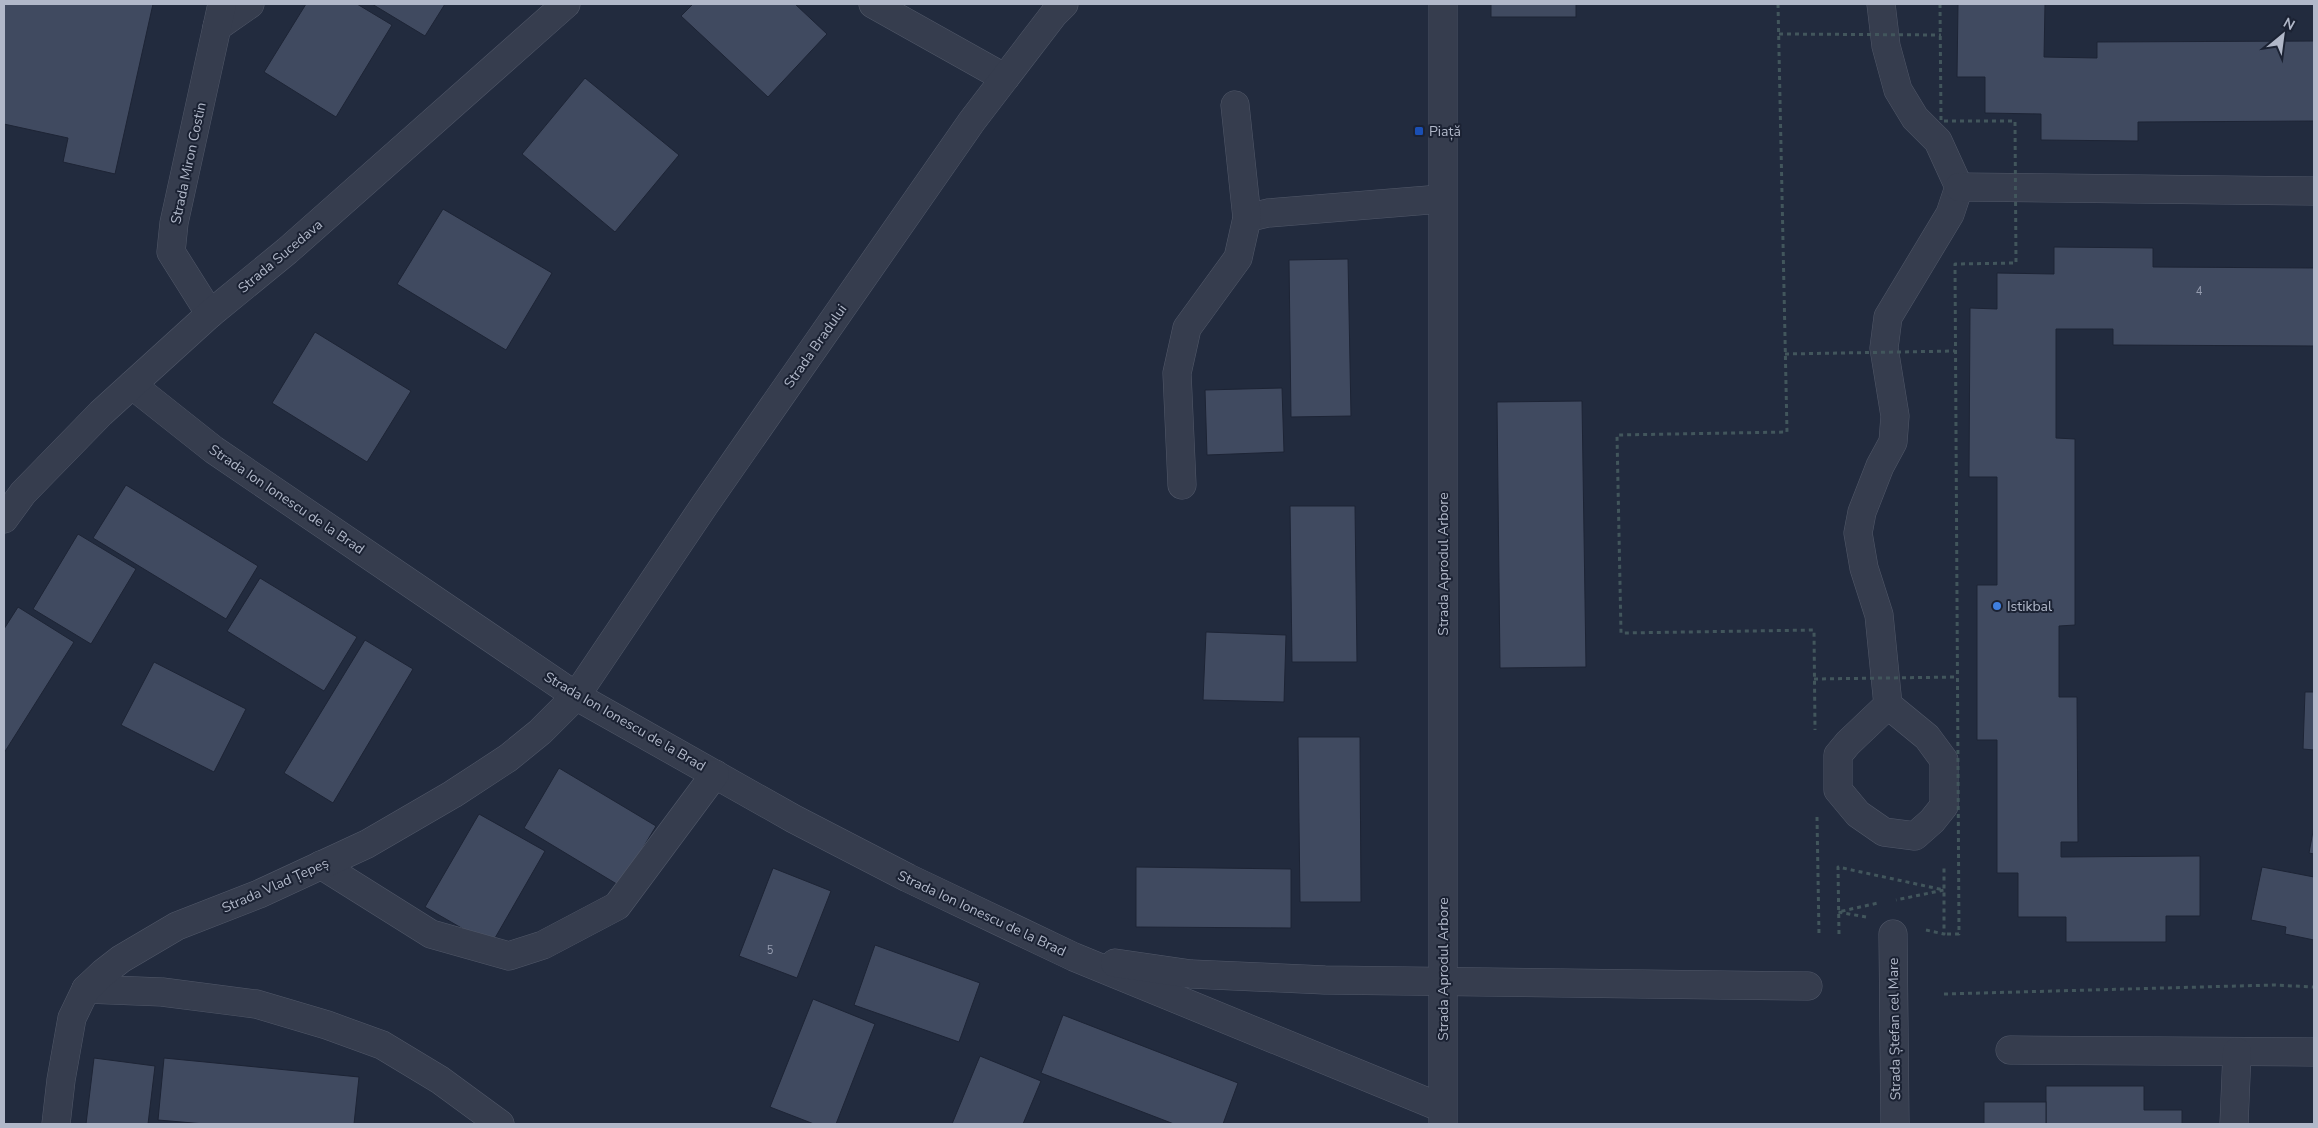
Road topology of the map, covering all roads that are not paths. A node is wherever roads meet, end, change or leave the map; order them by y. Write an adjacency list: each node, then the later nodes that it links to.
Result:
1 (250, 4): 7 (street)
2 (566, 4): 14 (street, Strada Sucedava)
3 (873, 4): 8 (street)
4 (1064, 4): 8 (street, Strada Bradului)
5 (1443, 4): 12 (street, Strada Aprodul Arbore)
6 (1881, 4): 10 (street)
7 (220, 15): 14 (street, Strada Miron Costin)
8 (1005, 78): 18 (street, Strada Bradului)
9 (1235, 105): 13 (street)
10 (1959, 187): 11 (street); 19 (street)
11 (2314, 191)
12 (1441, 199): 13 (street); 24 (street, Strada Aprodul Arbore)
13 (1247, 218): 16 (street)
14 (210, 314): 15 (street, Strada Sucedava)
15 (132, 385): 17 (street, Strada Sucedava); 18 (street, Strada Ion Ionescu de la Brad)
16 (1182, 485)
17 (4, 519)
18 (576, 696): 20 (street, Strada Ion Ionescu de la Brad); 21 (street, Strada Vlad Țepeș)
19 (1888, 705): 19 (street)
20 (715, 774): 21 (street); 23 (street, Strada Ion Ionescu de la Brad)
21 (321, 865): 26 (street, Strada Vlad Țepeș)
22 (1893, 934): 33 (street, Strada Ștefan cel Mare)
23 (1074, 957): 24 (street, Strada Ion Ionescu de la Brad); 30 (street, Strada Ion Ionescu de la Brad)
24 (1443, 980): 25 (street, Strada Ion Ionescu de la Brad); 30 (street, Strada Aprodul Arbore)
25 (1808, 986)
26 (86, 989): 31 (street, Strada Vlad Țepeș); 32 (street)
27 (2010, 1050): 28 (street)
28 (2237, 1052): 29 (street); 34 (street)
29 (2314, 1052)
30 (1442, 1116)
31 (56, 1124)
32 (500, 1124)
33 (1895, 1124)
34 (2234, 1124)

